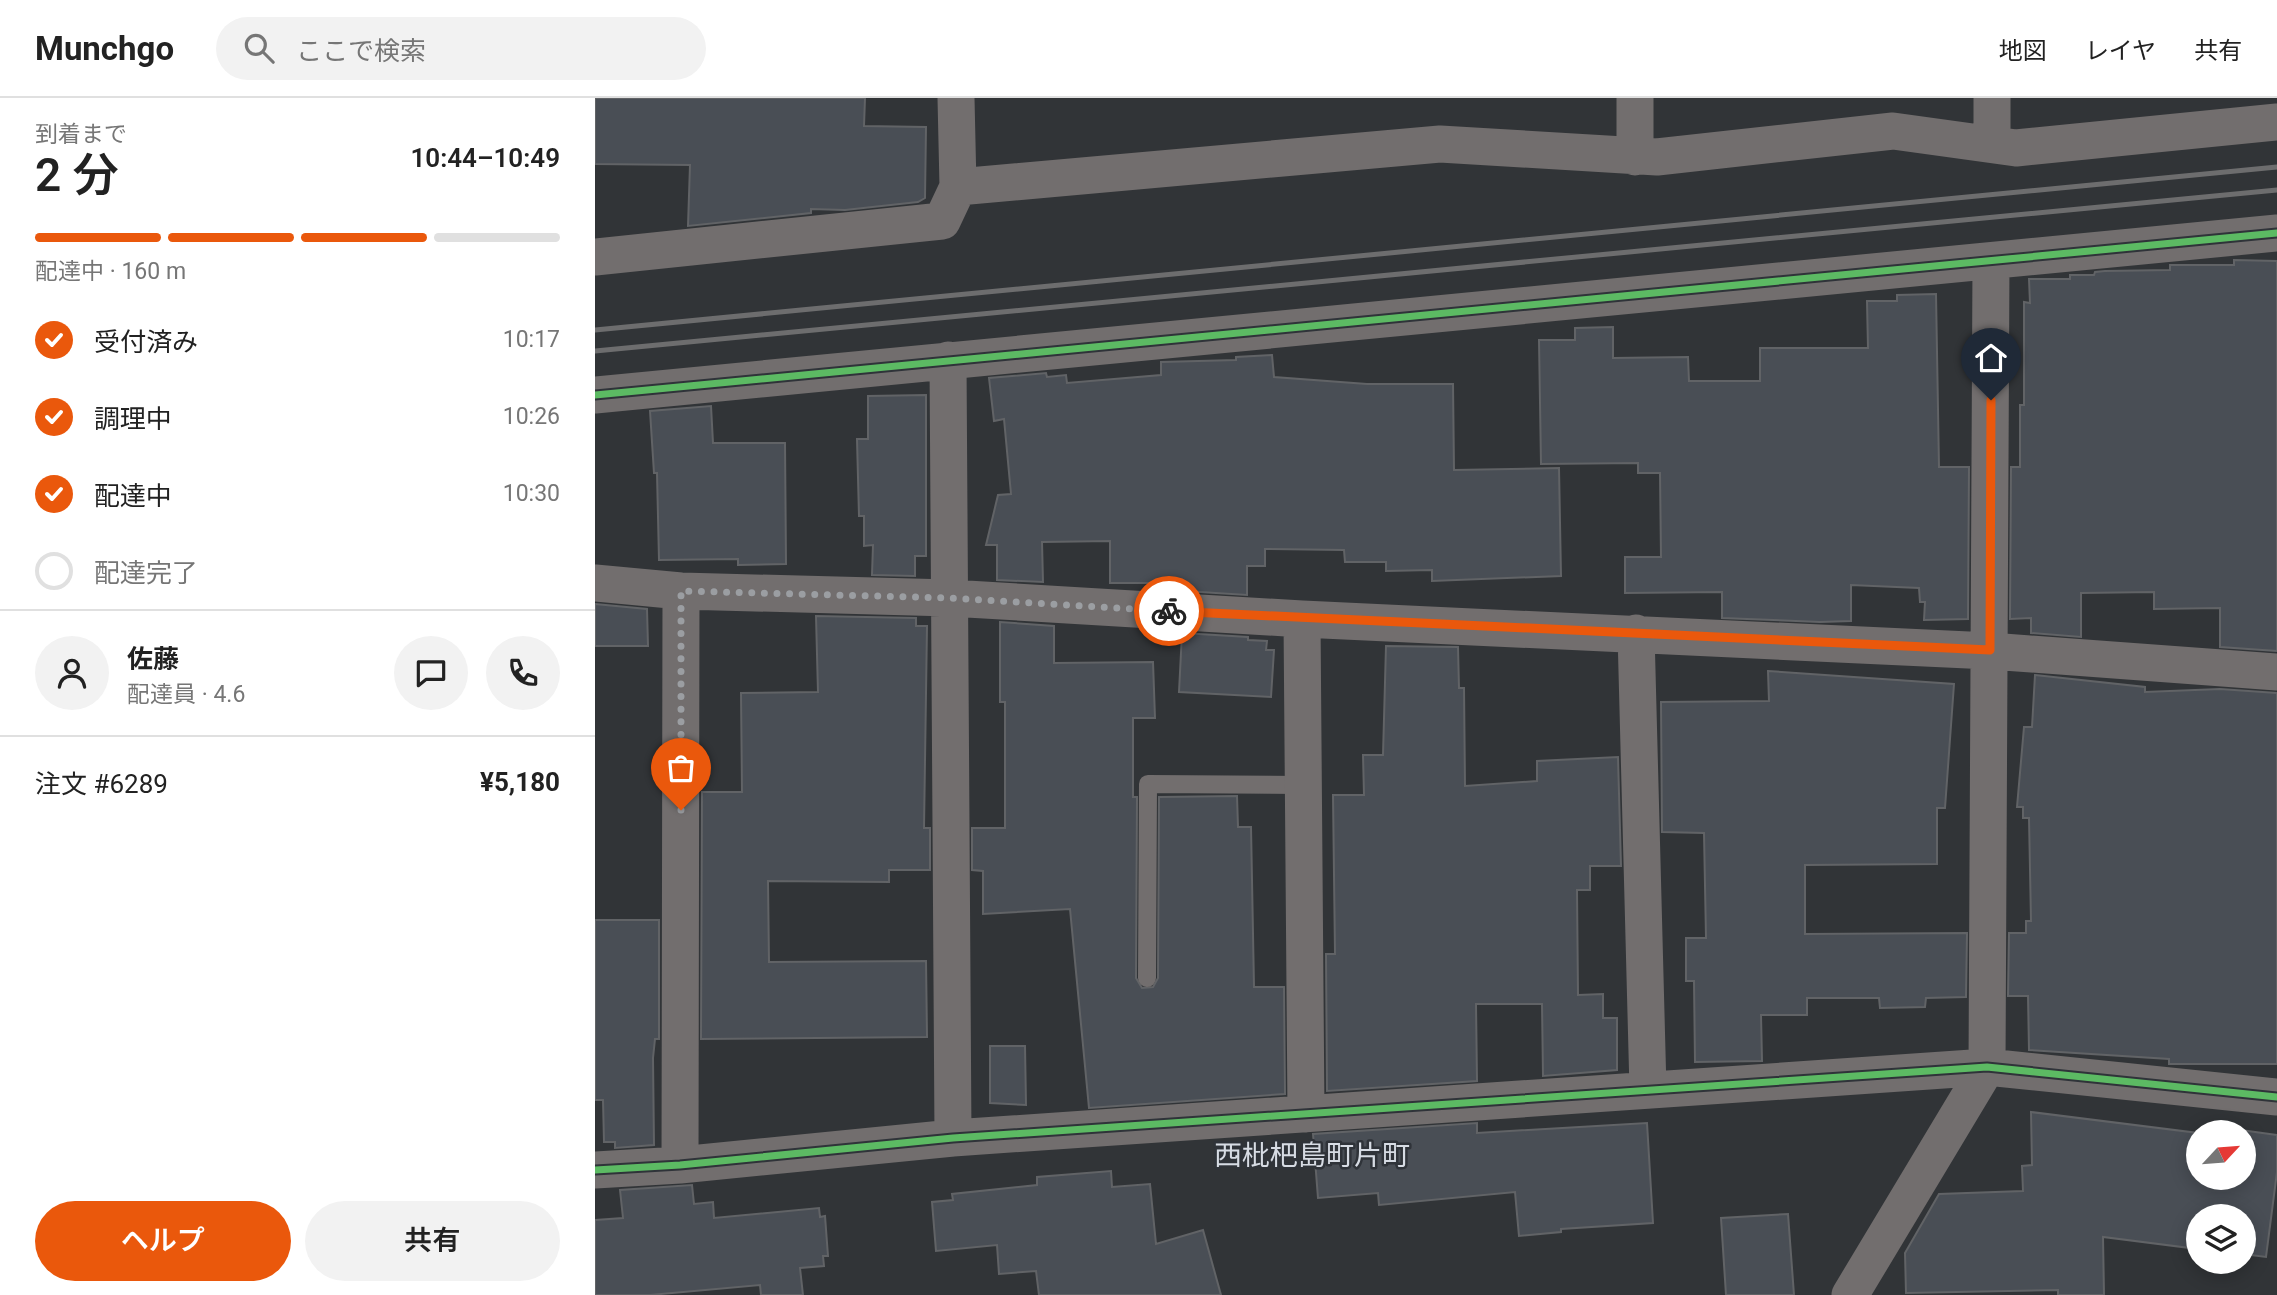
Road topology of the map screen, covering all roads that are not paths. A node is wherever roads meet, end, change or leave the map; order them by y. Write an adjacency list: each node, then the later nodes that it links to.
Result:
1 (956, 98): 7 (street)
2 (1635, 98): 6 (street)
3 (1992, 98): 5 (street)
4 (2277, 122): 5 (street)
5 (1992, 144): 6 (street)
6 (1635, 157): 7 (street)
7 (958, 187): 9 (street)
8 (2277, 233): 10 (street)
9 (595, 257)
10 (1991, 261): 11 (street); 18 (street)
11 (948, 360): 12 (street); 15 (street)
12 (595, 395)
13 (595, 583): 14 (street)
14 (681, 591): 15 (street); 27 (street)
15 (950, 598): 16 (street); 26 (street)
16 (1302, 619): 17 (street); 20 (street)
17 (1636, 633): 18 (street); 23 (street)
18 (1990, 650): 19 (street); 22 (street)
19 (2277, 672)
20 (1303, 785): 21 (lane); 25 (street)
21 (1147, 978)
22 (1987, 1067): 23 (street); 24 (street); 29 (street)
23 (1648, 1090): 25 (street)
24 (2277, 1097)
25 (1306, 1114): 26 (street)
26 (953, 1138): 27 (street)
27 (680, 1165): 28 (street)
28 (595, 1170)
29 (1850, 1295)

